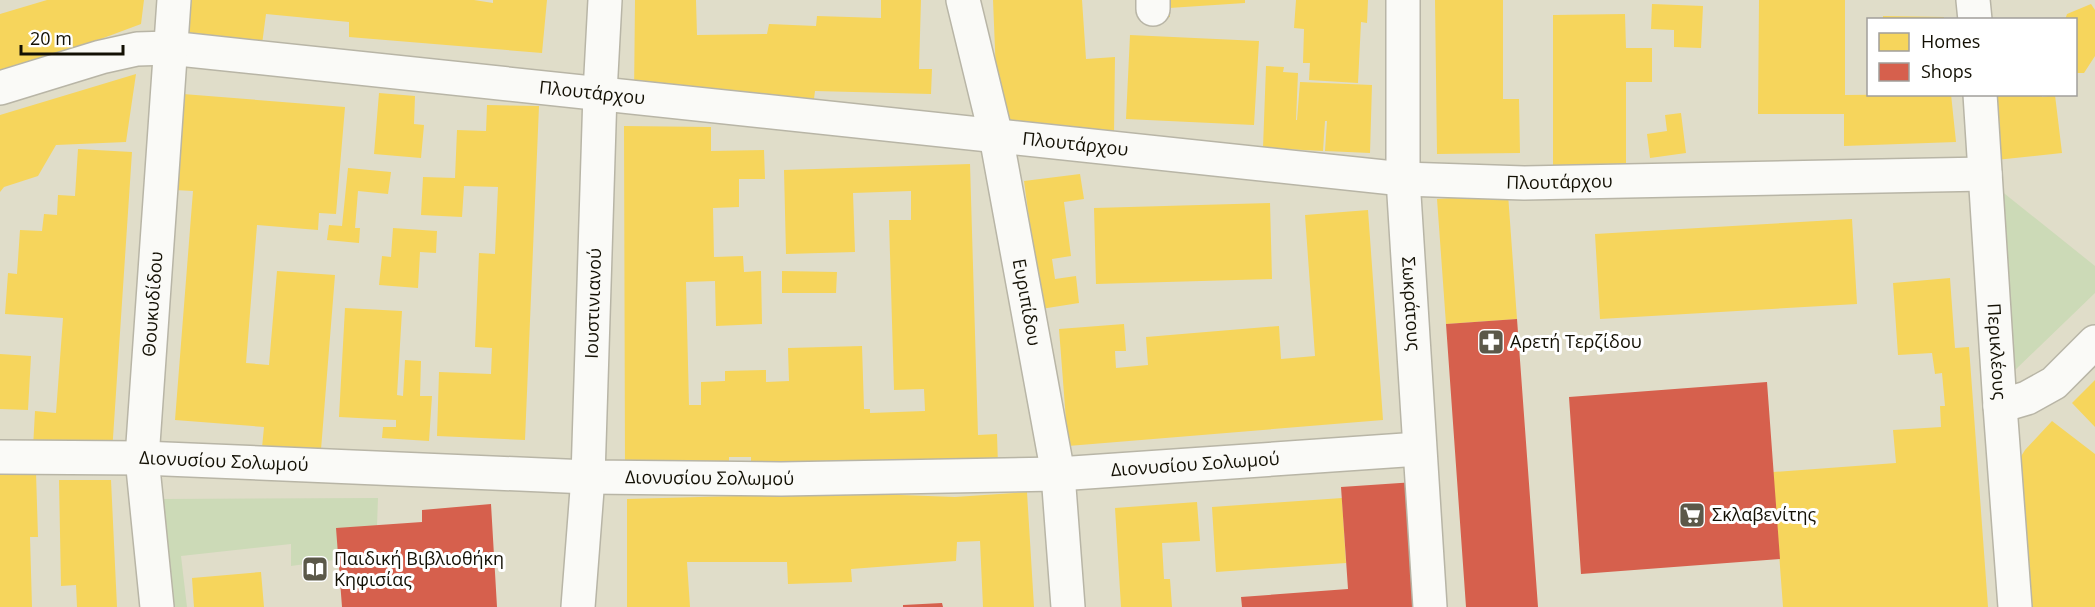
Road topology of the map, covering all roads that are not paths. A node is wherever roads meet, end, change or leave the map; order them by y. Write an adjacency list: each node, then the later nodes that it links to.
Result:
1 (174, 0): 7 (street, Θουκυδίδου)
2 (605, 0): 9 (street, Ιουστινιανού)
3 (963, 0): 11 (street, Ευριπίδου)
4 (1402, 0): 13 (street, Σωκράτους)
5 (1973, 0): 6 (street)
6 (1975, 18)
7 (169, 48): 8 (street, Πλουτάρχου); 9 (street, Πλουτάρχου); 18 (street, Θουκυδίδου)
8 (0, 88)
9 (600, 93): 11 (street, Πλουτάρχου); 20 (street, Ιουστινιανού)
10 (1980, 96): 12 (street, Περικλέους)
11 (996, 136): 13 (street, Πλουτάρχου); 19 (street, Ευριπίδου)
12 (1985, 174): 13 (street, Πλουτάρχου); 15 (street, Περικλέους)
13 (1403, 179): 16 (street, Σωκράτους)
14 (2095, 342): 15 (street)
15 (2000, 406): 25 (street, Περικλέους)
16 (1419, 449): 19 (street, Διονυσίου Σολωμού); 24 (street, Σωκράτους)
17 (0, 456): 18 (street, Διονυσίου Σολωμού)
18 (142, 458): 20 (street, Διονυσίου Σολωμού); 21 (street, Θουκυδίδου)
19 (1058, 474): 20 (street, Διονυσίου Σολωμού); 23 (street, Ευριπίδου)
20 (588, 477): 22 (street, Ιουστινιανού)
21 (157, 607)
22 (578, 607)
23 (1068, 607)
24 (1430, 607)
25 (2015, 607)

